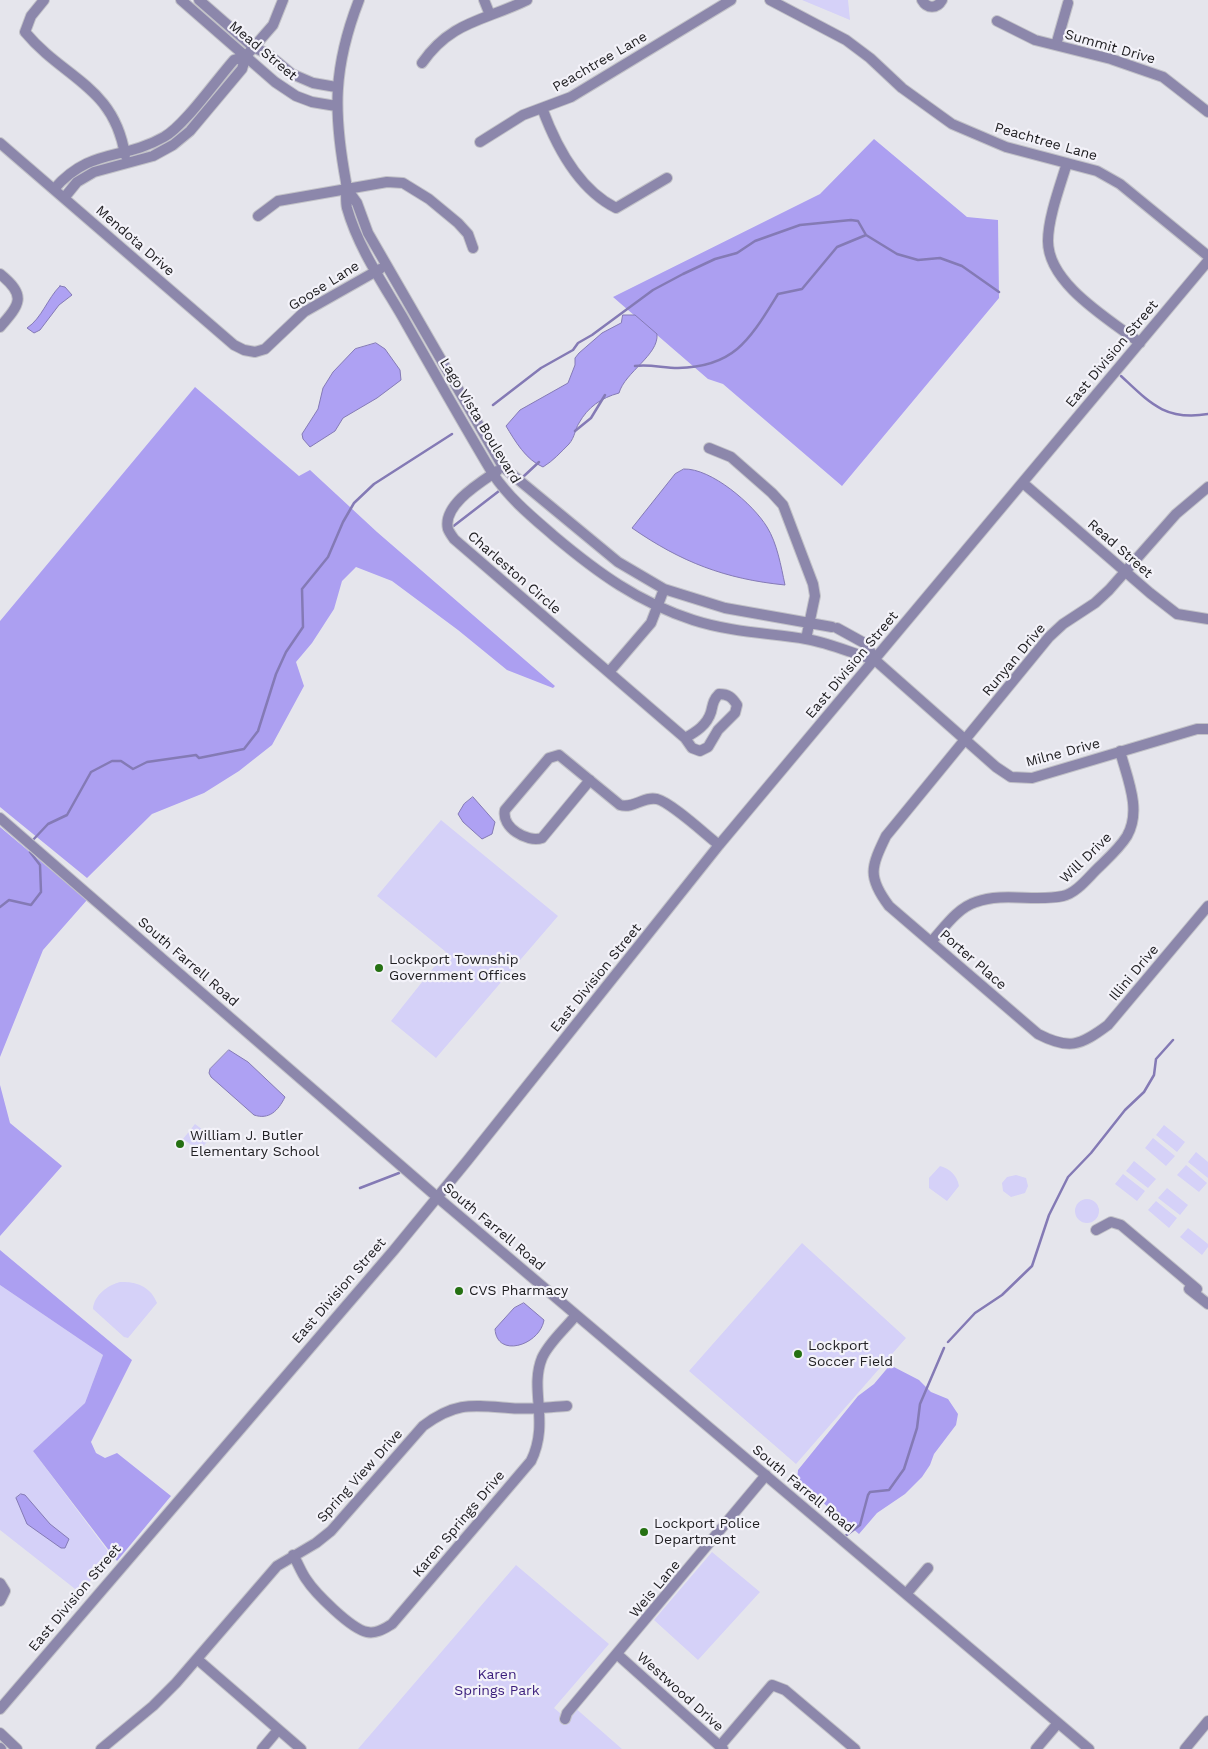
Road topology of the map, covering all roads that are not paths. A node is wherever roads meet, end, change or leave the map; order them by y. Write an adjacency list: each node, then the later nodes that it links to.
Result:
1 (44, 0): 25 (street)
2 (181, 0): 17 (street, Mead Street)
3 (199, 0): 16 (street, Mead Street)
4 (283, 0): 16 (street)
5 (359, 0): 19 (street, Lago Vista Boulevard)
6 (484, 0): 13 (street)
7 (527, 0): 13 (street)
8 (731, 0): 21 (street, Peachtree Lane)
9 (770, 0): 26 (street, Peachtree Lane)
10 (922, 0): 11 (street)
11 (942, 0)
12 (1068, 3): 15 (street)
13 (490, 15): 18 (street)
14 (998, 21): 15 (street, Summit Drive)
15 (1056, 45): 22 (street, Summit Drive)
16 (254, 47): 17 (street); 19 (street, Mead Street)
17 (246, 56): 20 (street, Mead Street); 25 (street); 27 (street)
18 (422, 63)
19 (336, 87): 20 (street, Lago Vista Boulevard)
20 (336, 106): 30 (street, Lago Vista Boulevard)
21 (542, 108): 23 (street, Peachtree Lane); 28 (street)
22 (1208, 112)
23 (480, 142)
24 (0, 143): 29 (street, Mendota Drive)
25 (124, 151): 27 (street); 29 (street)
26 (1066, 163): 34 (street, Peachtree Lane); 40 (street)
27 (126, 164): 31 (street)
28 (667, 178)
29 (54, 189): 31 (street, Mendota Drive)
30 (347, 189): 32 (street); 33 (street); 36 (street, Lago Vista Boulevard); 37 (street, Lago Vista Boulevard)
31 (64, 198): 41 (street, Mendota Drive)
32 (258, 216)
33 (473, 248)
34 (1208, 256)
35 (1208, 261): 40 (street, East Division Street)
36 (388, 265): 37 (street, Goose Lane); 43 (street, Lago Vista Boulevard)
37 (376, 271): 41 (street, Goose Lane); 44 (street, Lago Vista Boulevard)
38 (0, 274): 39 (street)
39 (0, 327)
40 (1140, 343): 45 (street, East Division Street)
41 (255, 352)
42 (709, 448): 51 (street)
43 (504, 467): 44 (street, Charleston Circle); 48 (street, Lago Vista Boulevard)
44 (492, 474): 49 (street, Lago Vista Boulevard); 56 (street, Charleston Circle)
45 (1023, 483): 47 (street, Read Street); 55 (street, East Division Street)
46 (1208, 488): 47 (street, Runyan Drive)
47 (1125, 572): 50 (street, Read Street); 59 (street, Runyan Drive)
48 (664, 589): 49 (street); 51 (street, Lago Vista Boulevard)
49 (659, 607): 53 (street, Lago Vista Boulevard); 56 (street)
50 (1208, 619)
51 (810, 622): 52 (street, Lago Vista Boulevard); 53 (street)
52 (853, 635): 54 (street); 55 (street, Lago Vista Boulevard)
53 (806, 639): 54 (street, Lago Vista Boulevard)
54 (846, 649): 55 (street, Lago Vista Boulevard)
55 (875, 660): 59 (street, Milne Drive); 63 (street, East Division Street)
56 (609, 672): 58 (street)
57 (1208, 729): 60 (street, Milne Drive)
58 (685, 738): 58 (street)
59 (965, 741): 60 (street, Milne Drive); 64 (street, Runyan Drive)
60 (1120, 752): 66 (street, Will Drive)
61 (590, 780): 61 (street); 63 (street)
62 (0, 818): 68 (street, South Farrell Road)
63 (719, 846): 68 (street, East Division Street)
64 (873, 875): 66 (street, Porter Place)
65 (1208, 906): 67 (street, Illini Drive)
66 (931, 942): 67 (street, Porter Place)
67 (1072, 1045)
68 (437, 1197): 71 (street, South Farrell Road); 82 (street, East Division Street)
69 (1096, 1230): 70 (street)
70 (1208, 1304)
71 (576, 1315): 73 (street, Karen Springs Drive); 74 (street, South Farrell Road)
72 (567, 1406): 73 (street, Spring View Drive)
73 (540, 1407): 75 (street, Spring View Drive); 75 (street, Karen Springs Drive)
74 (766, 1475): 78 (street, South Farrell Road); 80 (street, Weis Lane)
75 (294, 1555): 81 (street, Spring View Drive)
76 (928, 1568): 78 (street)
77 (0, 1583): 79 (street)
78 (906, 1594): 85 (street, South Farrell Road)
79 (0, 1601)
80 (618, 1655): 83 (street, Weis Lane); 88 (street, Westwood Drive)
81 (197, 1659): 86 (street); 90 (street, Spring View Drive)
82 (0, 1709)
83 (565, 1719)
84 (1208, 1721): 96 (street)
85 (1058, 1723): 94 (street); 95 (street, South Farrell Road)
86 (278, 1730): 91 (street); 92 (street)
87 (0, 1733): 89 (street)
88 (722, 1747): 93 (street)
89 (17, 1749)
90 (101, 1749)
91 (262, 1749)
92 (301, 1749)
93 (855, 1749)
94 (1036, 1749)
95 (1089, 1749)
96 (1185, 1749)

